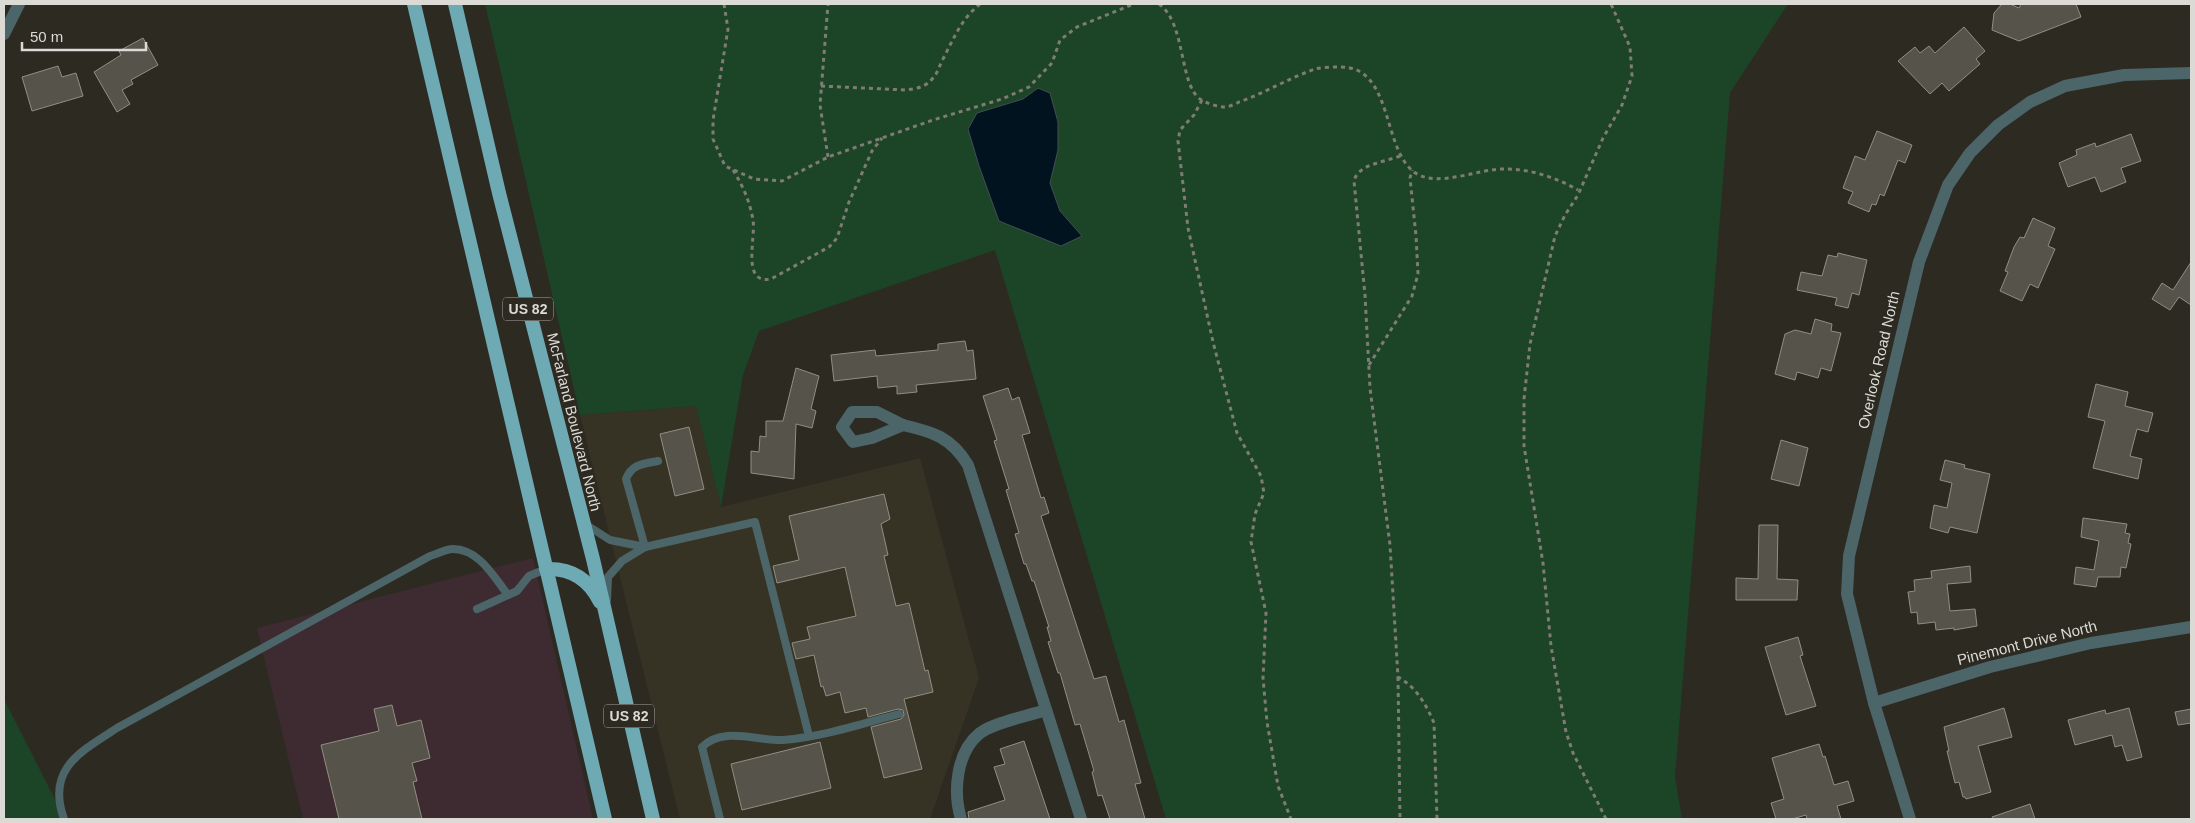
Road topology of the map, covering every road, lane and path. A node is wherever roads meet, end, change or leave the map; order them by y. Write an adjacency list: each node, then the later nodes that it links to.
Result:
1 (19, 4): 10 (street)
2 (414, 4): 25 (highway, US 82)
3 (455, 4): 23 (highway, McFarland Boulevard North / US 82)
4 (724, 4): 17 (path)
5 (828, 4): 12 (path)
6 (980, 4): 12 (path)
7 (1134, 4): 14 (path)
8 (1159, 4): 13 (path)
9 (1612, 4): 44 (path)
10 (4, 34)
11 (2191, 73): 31 (street, Overlook Road North)
12 (821, 86): 16 (path)
13 (1202, 100): 15 (path); 41 (path)
14 (882, 138): 16 (path); 17 (path)
15 (1400, 156): 18 (path); 20 (path)
16 (828, 157): 17 (path)
17 (733, 170)
18 (1412, 170): 19 (path); 20 (path)
19 (1578, 190)
20 (1369, 366): 30 (path)
21 (903, 425): 32 (street)
22 (658, 461): 24 (lane)
23 (584, 523): 24 (lane); 28 (highway, McFarland Boulevard North / US 82)
24 (645, 547): 28 (lane); 34 (lane)
25 (546, 569): 26 (lane); 28 (highway); 36 (highway, US 82)
26 (508, 595): 27 (lane); 35 (lane)
27 (476, 609)
28 (606, 614): 37 (highway, McFarland Boulevard North / US 82)
29 (2191, 627): 31 (street, Pinemont Drive North)
30 (1398, 677): 42 (path); 43 (path)
31 (1874, 703): 45 (street, Overlook Road North)
32 (1046, 710): 39 (street); 40 (street)
33 (899, 714): 34 (lane)
34 (809, 736): 38 (lane)
35 (64, 819)
36 (605, 819)
37 (654, 819)
38 (720, 819)
39 (961, 819)
40 (1081, 819)
41 (1291, 819)
42 (1400, 819)
43 (1437, 819)
44 (1606, 819)
45 (1910, 819)

